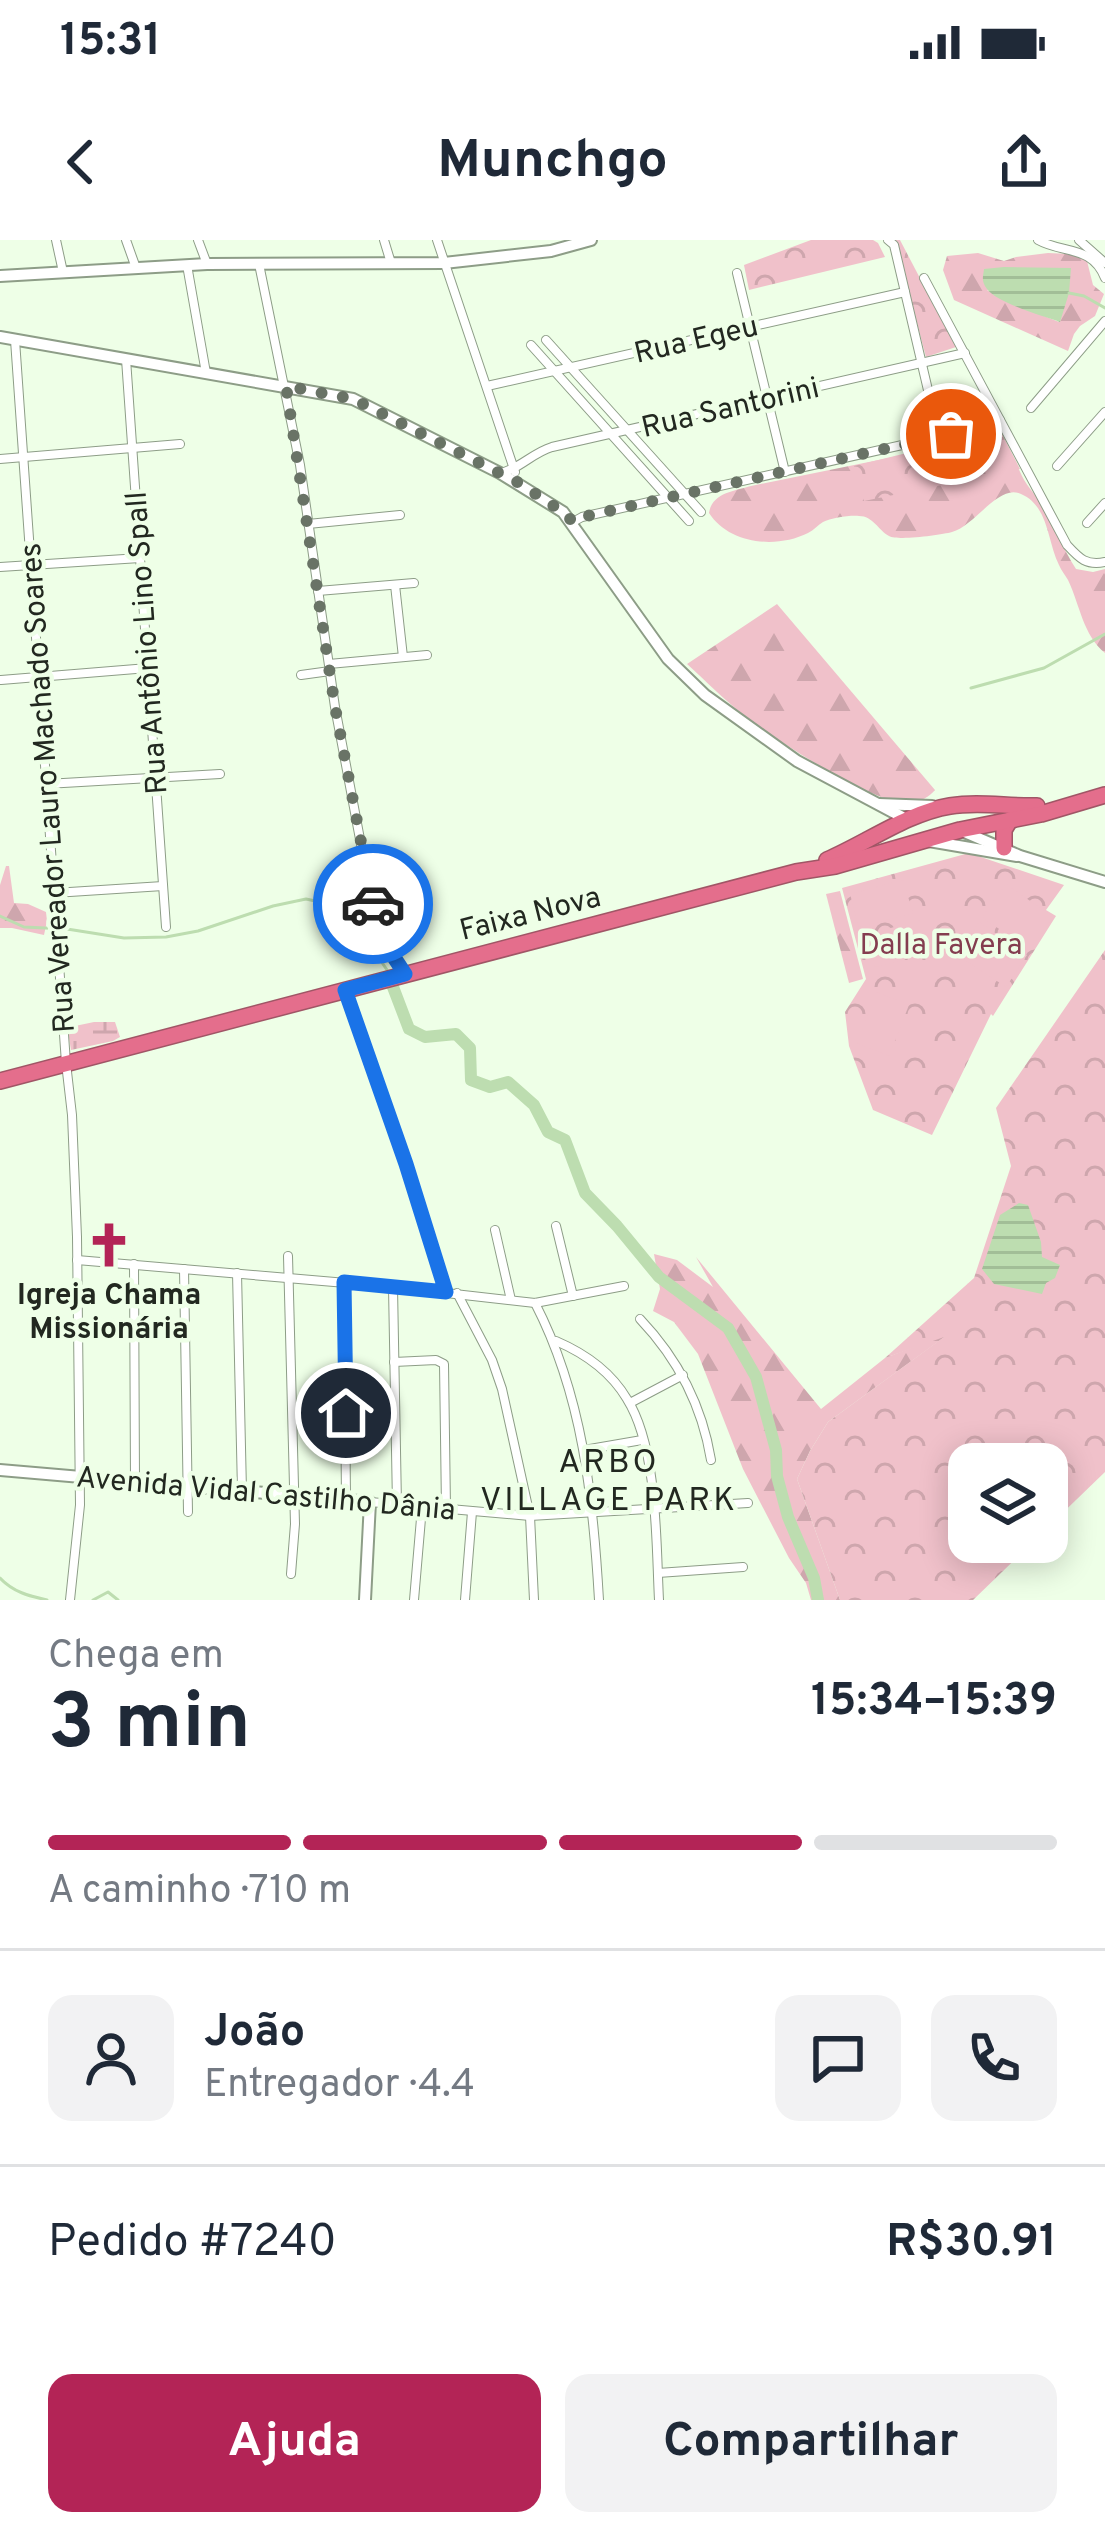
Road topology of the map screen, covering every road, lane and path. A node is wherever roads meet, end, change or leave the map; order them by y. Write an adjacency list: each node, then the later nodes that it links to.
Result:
1 (56, 240): 20 (street)
2 (126, 240): 19 (street)
3 (198, 240): 16 (street)
4 (384, 240): 13 (street)
5 (437, 240): 14 (street)
6 (591, 240): 14 (street)
7 (888, 240): 25 (street)
8 (1038, 240): 12 (street)
9 (1066, 240): 12 (street)
10 (1078, 240): 11 (street)
11 (1092, 244): 15 (street)
12 (1056, 248): 24 (street)
13 (392, 263): 14 (street); 17 (street)
14 (444, 263): 40 (street)
15 (1105, 263)
16 (207, 264): 17 (street); 18 (street)
17 (259, 264): 39 (street)
18 (187, 265): 19 (street); 38 (street)
19 (136, 268): 20 (street)
20 (63, 272): 22 (street)
21 (737, 273): 27 (street)
22 (0, 276)
23 (925, 278): 33 (street)
24 (1105, 278)
25 (904, 292): 27 (street, Rua Egeu); 35 (street)
26 (1105, 321): 28 (street)
27 (750, 327): 36 (street, Rua Egeu); 41 (street)
28 (1101, 333): 42 (street)
29 (0, 337): 30 (street)
30 (15, 340): 34 (street); 50 (street, Rua Vereador Lauro Machado Soares)
31 (546, 340): 36 (street)
32 (531, 345): 37 (street)
33 (965, 353): 35 (street, Rua Santorini); 44 (street)
34 (126, 359): 38 (street); 49 (street, Rua Antônio Lino Spall)
35 (922, 365): 41 (street, Rua Santorini); 47 (street)
36 (571, 367): 37 (street, Rua Egeu); 45 (street)
37 (554, 371): 40 (street, Rua Egeu); 46 (street)
38 (206, 373): 39 (street)
39 (286, 386): 54 (street); 63 (street)
40 (487, 386): 54 (street)
41 (767, 399): 45 (street, Rua Santorini); 53 (street)
42 (1031, 408)
43 (1105, 412): 52 (street)
44 (1000, 420): 47 (street); 65 (street)
45 (628, 430): 46 (street, Rua Santorini); 55 (street)
46 (611, 434): 54 (street, Rua Santorini); 56 (street)
47 (939, 437): 53 (street)
48 (180, 444): 49 (street)
49 (132, 448): 50 (street); 64 (street, Rua Antônio Lino Spall)
50 (23, 458): 51 (street); 66 (street, Rua Vereador Lauro Machado Soares)
51 (0, 459)
52 (1057, 466)
53 (785, 472): 55 (street)
54 (516, 476): 61 (street)
55 (684, 494): 56 (street); 58 (street)
56 (668, 498): 60 (street); 61 (street)
57 (1105, 503): 62 (street)
58 (701, 512)
59 (400, 515): 63 (street)
60 (689, 521)
61 (573, 522): 84 (street)
62 (1087, 523)
63 (308, 524): 70 (street)
64 (140, 558): 66 (street); 73 (street, Rua Antônio Lino Spall)
65 (1105, 562)
66 (31, 566): 67 (street); 76 (street, Rua Vereador Lauro Machado Soares)
67 (0, 567)
68 (414, 583): 69 (street)
69 (394, 585): 70 (street); 72 (street)
70 (318, 591): 74 (street)
71 (427, 655): 72 (street)
72 (403, 657): 74 (street)
73 (148, 668): 76 (street); 79 (street, Rua Antônio Lino Spall)
74 (330, 668): 75 (street); 96 (street)
75 (302, 675)
76 (39, 676): 77 (street); 80 (street, Rua Vereador Lauro Machado Soares)
77 (2, 680)
78 (220, 775): 79 (street)
79 (156, 778): 80 (street); 93 (street, Rua Antônio Lino Spall)
80 (46, 784): 94 (street, Rua Vereador Lauro Machado Soares)
81 (1105, 795): 82 (highway, Faixa Nova)
82 (1069, 805): 83 (highway, Faixa Nova); 85 (highway, Faixa Nova)
83 (947, 806): 84 (street); 86 (highway, Faixa Nova); 87 (highway)
84 (881, 807): 86 (street); 88 (highway)
85 (1010, 820): 87 (highway, Faixa Nova); 90 (highway)
86 (909, 821): 88 (highway, Faixa Nova); 89 (highway)
87 (960, 830): 89 (highway, Faixa Nova); 90 (street)
88 (871, 840): 91 (highway, Faixa Nova)
89 (925, 841): 90 (street); 91 (highway, Faixa Nova)
90 (1012, 852): 92 (street)
91 (796, 872): 96 (highway, Faixa Nova)
92 (1105, 882)
93 (164, 886): 94 (street); 95 (street, Rua Antônio Lino Spall)
94 (54, 893): 98 (street, Rua Vereador Lauro Machado Soares)
95 (166, 927)
96 (405, 974): 97 (highway, Faixa Nova)
97 (345, 990): 98 (highway, Faixa Nova); 111 (street)
98 (66, 1063): 99 (highway, Faixa Nova); 103 (street, Rua Vereador Lauro Machado Soares)
99 (0, 1081)
100 (556, 1226): 112 (street)
101 (495, 1230): 113 (street)
102 (288, 1256): 107 (street)
103 (77, 1259): 104 (street); 124 (street, Rua Vereador Lauro Machado Soares)
104 (134, 1264): 105 (street); 125 (street)
105 (184, 1269): 106 (street); 126 (street)
106 (237, 1273): 107 (street); 127 (street)
107 (289, 1278): 108 (street); 128 (street)
108 (344, 1282): 110 (street); 129 (street)
109 (624, 1286): 112 (street)
110 (393, 1287): 111 (street); 117 (street)
111 (452, 1293): 113 (street); 139 (street)
112 (573, 1296): 114 (street)
113 (511, 1300): 114 (street)
114 (535, 1304): 116 (street)
115 (640, 1318): 118 (street)
116 (554, 1340): 119 (street); 121 (street)
117 (394, 1362): 132 (street); 135 (street)
118 (683, 1375): 119 (street); 122 (street)
119 (630, 1403): 120 (street)
120 (642, 1440): 121 (street); 134 (street)
121 (584, 1450): 138 (street)
122 (711, 1460)
123 (0, 1470): 124 (street, Avenida Vidal Castilho Dânia)
124 (80, 1477): 125 (street, Avenida Vidal Castilho Dânia); 143 (street, Rua Vereador Lauro Machado Soares)
125 (135, 1482): 126 (street, Avenida Vidal Castilho Dânia)
126 (187, 1486): 127 (street, Avenida Vidal Castilho Dânia); 137 (street)
127 (242, 1491): 128 (street, Avenida Vidal Castilho Dânia)
128 (295, 1496): 129 (street, Avenida Vidal Castilho Dânia); 142 (street)
129 (346, 1500): 130 (street, Avenida Vidal Castilho Dânia)
130 (370, 1502): 132 (street, Avenida Vidal Castilho Dânia); 144 (street)
131 (748, 1503): 134 (street, Avenida Vidal Castilho Dânia)
132 (397, 1505): 133 (street, Avenida Vidal Castilho Dânia)
133 (422, 1507): 135 (street, Avenida Vidal Castilho Dânia); 145 (street)
134 (654, 1508): 138 (street, Avenida Vidal Castilho Dânia); 141 (street)
135 (446, 1509): 136 (street, Avenida Vidal Castilho Dânia)
136 (472, 1511): 139 (street, Avenida Vidal Castilho Dânia); 146 (street)
137 (188, 1512)
138 (592, 1512): 139 (street, Avenida Vidal Castilho Dânia); 148 (street)
139 (530, 1516): 147 (street)
140 (743, 1567): 141 (street)
141 (658, 1573): 149 (street)
142 (291, 1574)
143 (70, 1600)
144 (365, 1600)
145 (414, 1600)
146 (465, 1600)
147 (534, 1600)
148 (599, 1600)
149 (659, 1600)

